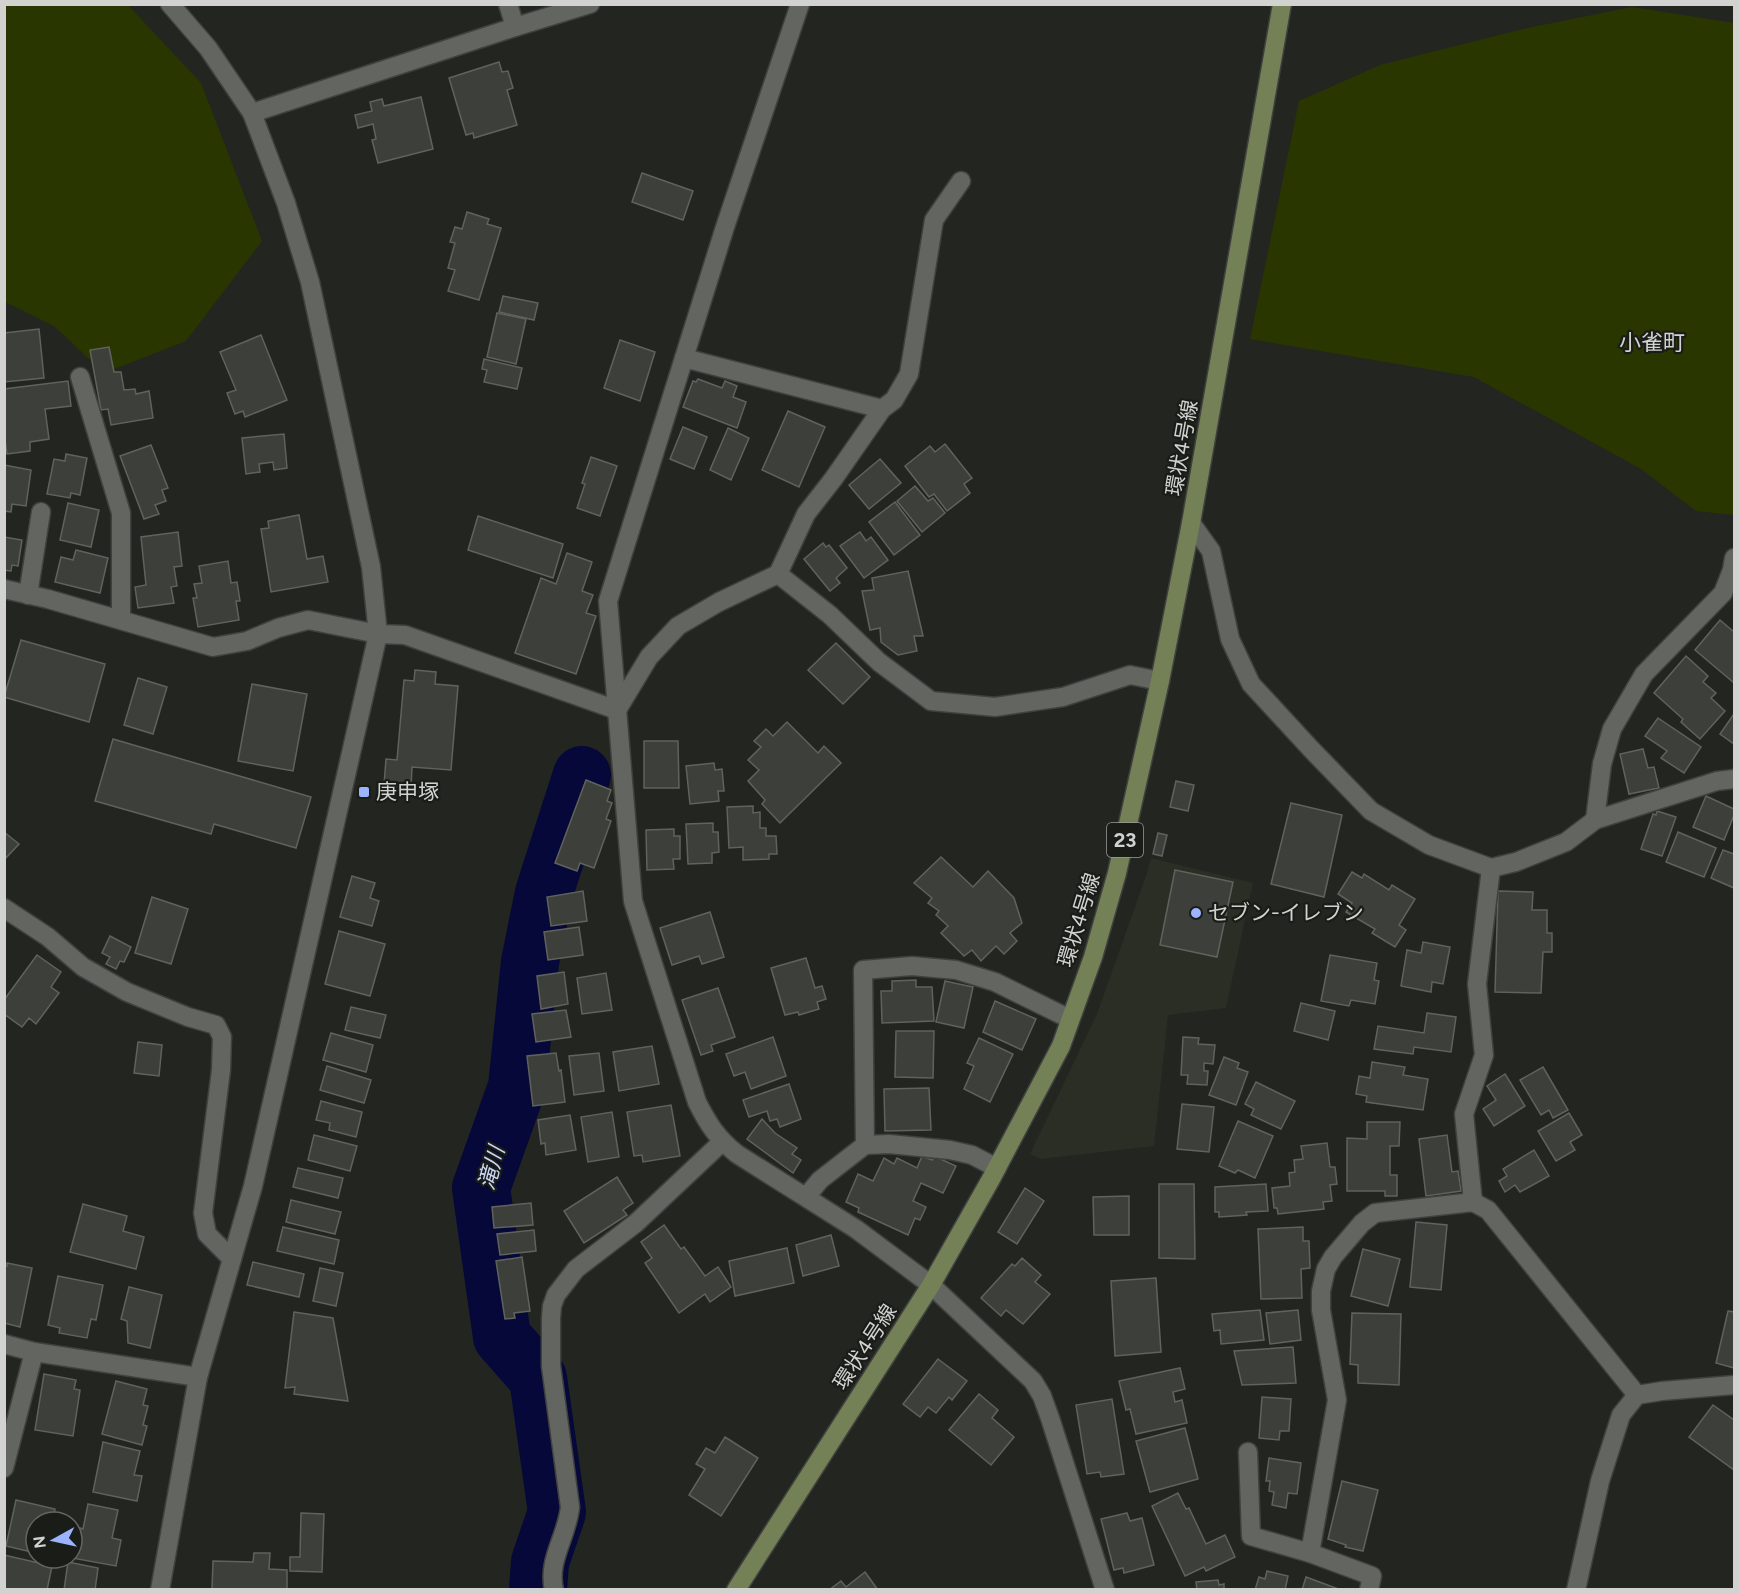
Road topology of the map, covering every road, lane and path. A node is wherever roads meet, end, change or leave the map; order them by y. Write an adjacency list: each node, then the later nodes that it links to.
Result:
1 (170, 4): 7 (street)
2 (508, 4): 6 (street)
3 (590, 4): 6 (street)
4 (800, 4): 9 (street)
5 (1282, 4): 13 (main road, 環状4号線 / 23)
6 (515, 27): 7 (street)
7 (252, 113): 19 (street)
8 (961, 181): 11 (street)
9 (684, 358): 11 (street); 21 (street)
10 (80, 377): 18 (street)
11 (882, 409): 15 (street)
12 (41, 512): 17 (street)
13 (1191, 523): 20 (main road, 環状4号線 / 23); 24 (street)
14 (1734, 558): 23 (street)
15 (778, 574): 20 (street); 21 (street)
16 (4, 589): 17 (street)
17 (28, 595): 18 (street)
18 (121, 620): 19 (street)
19 (378, 634): 21 (street); 32 (street)
20 (1160, 681): 26 (main road, 環状4号線 / 23)
21 (617, 710): 27 (street)
22 (1734, 779): 23 (street)
23 (1594, 819): 24 (street)
24 (1491, 868): 31 (street)
25 (4, 908): 32 (street)
26 (1070, 1019): 28 (street); 29 (main road, 環状4号線 / 23)
27 (722, 1142): 30 (street); 43 (street)
28 (865, 1145): 29 (street); 30 (street)
29 (997, 1168): 33 (main road, 環状4号線 / 23)
30 (806, 1197): 33 (street)
31 (1473, 1202): 38 (street); 41 (street)
32 (232, 1259): 36 (street)
33 (931, 1285): 44 (main road, 環状4号線 / 23); 45 (street)
34 (4, 1344): 35 (street)
35 (34, 1352): 36 (street); 40 (street)
36 (198, 1377): 42 (street)
37 (1734, 1385): 38 (street)
38 (1636, 1395): 47 (street)
39 (1248, 1452): 41 (street)
40 (4, 1468)
41 (1310, 1553): 46 (street)
42 (160, 1590)
43 (554, 1590)
44 (736, 1590)
45 (1105, 1590)
46 (1369, 1590)
47 (1576, 1590)

